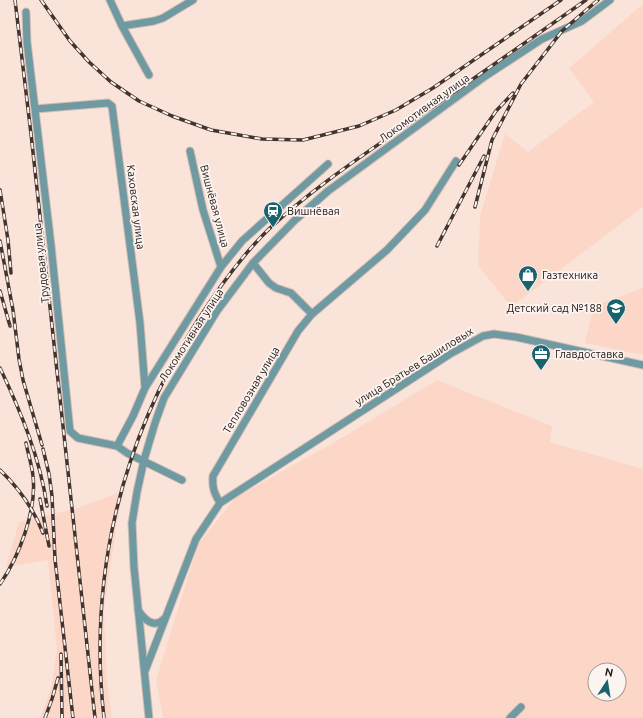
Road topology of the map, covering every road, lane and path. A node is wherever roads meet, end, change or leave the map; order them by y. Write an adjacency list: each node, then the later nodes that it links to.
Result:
1 (110, 0): 5 (street)
2 (193, 0): 5 (street)
3 (610, 0): 11 (street, Локомотивная улица)
4 (26, 12): 7 (street, Трудовая улица)
5 (122, 26): 6 (street)
6 (149, 75)
7 (35, 109): 15 (street, Каховская улица); 16 (street, Трудовая улица)
8 (190, 151): 12 (street, Вишнёвая улица)
9 (456, 161): 13 (street, Тепловозная улица)
10 (328, 164): 12 (street)
11 (253, 263): 13 (street); 17 (street, Локомотивная улица)
12 (221, 267): 15 (street)
13 (312, 314): 19 (street, Тепловозная улица)
14 (643, 365): 19 (street, улица Братьев Башиловых)
15 (145, 388): 16 (street)
16 (117, 446): 17 (street, Трудовая улица)
17 (144, 460): 18 (street, Трудовая улица); 20 (street, Локомотивная улица)
18 (182, 480)
19 (220, 503): 21 (street)
20 (138, 610): 21 (street); 22 (street, Локомотивная улица)
21 (165, 618): 22 (street)
22 (145, 673): 24 (street, Локомотивная улица)
23 (521, 707): 25 (street)
24 (149, 718)
25 (510, 718)

